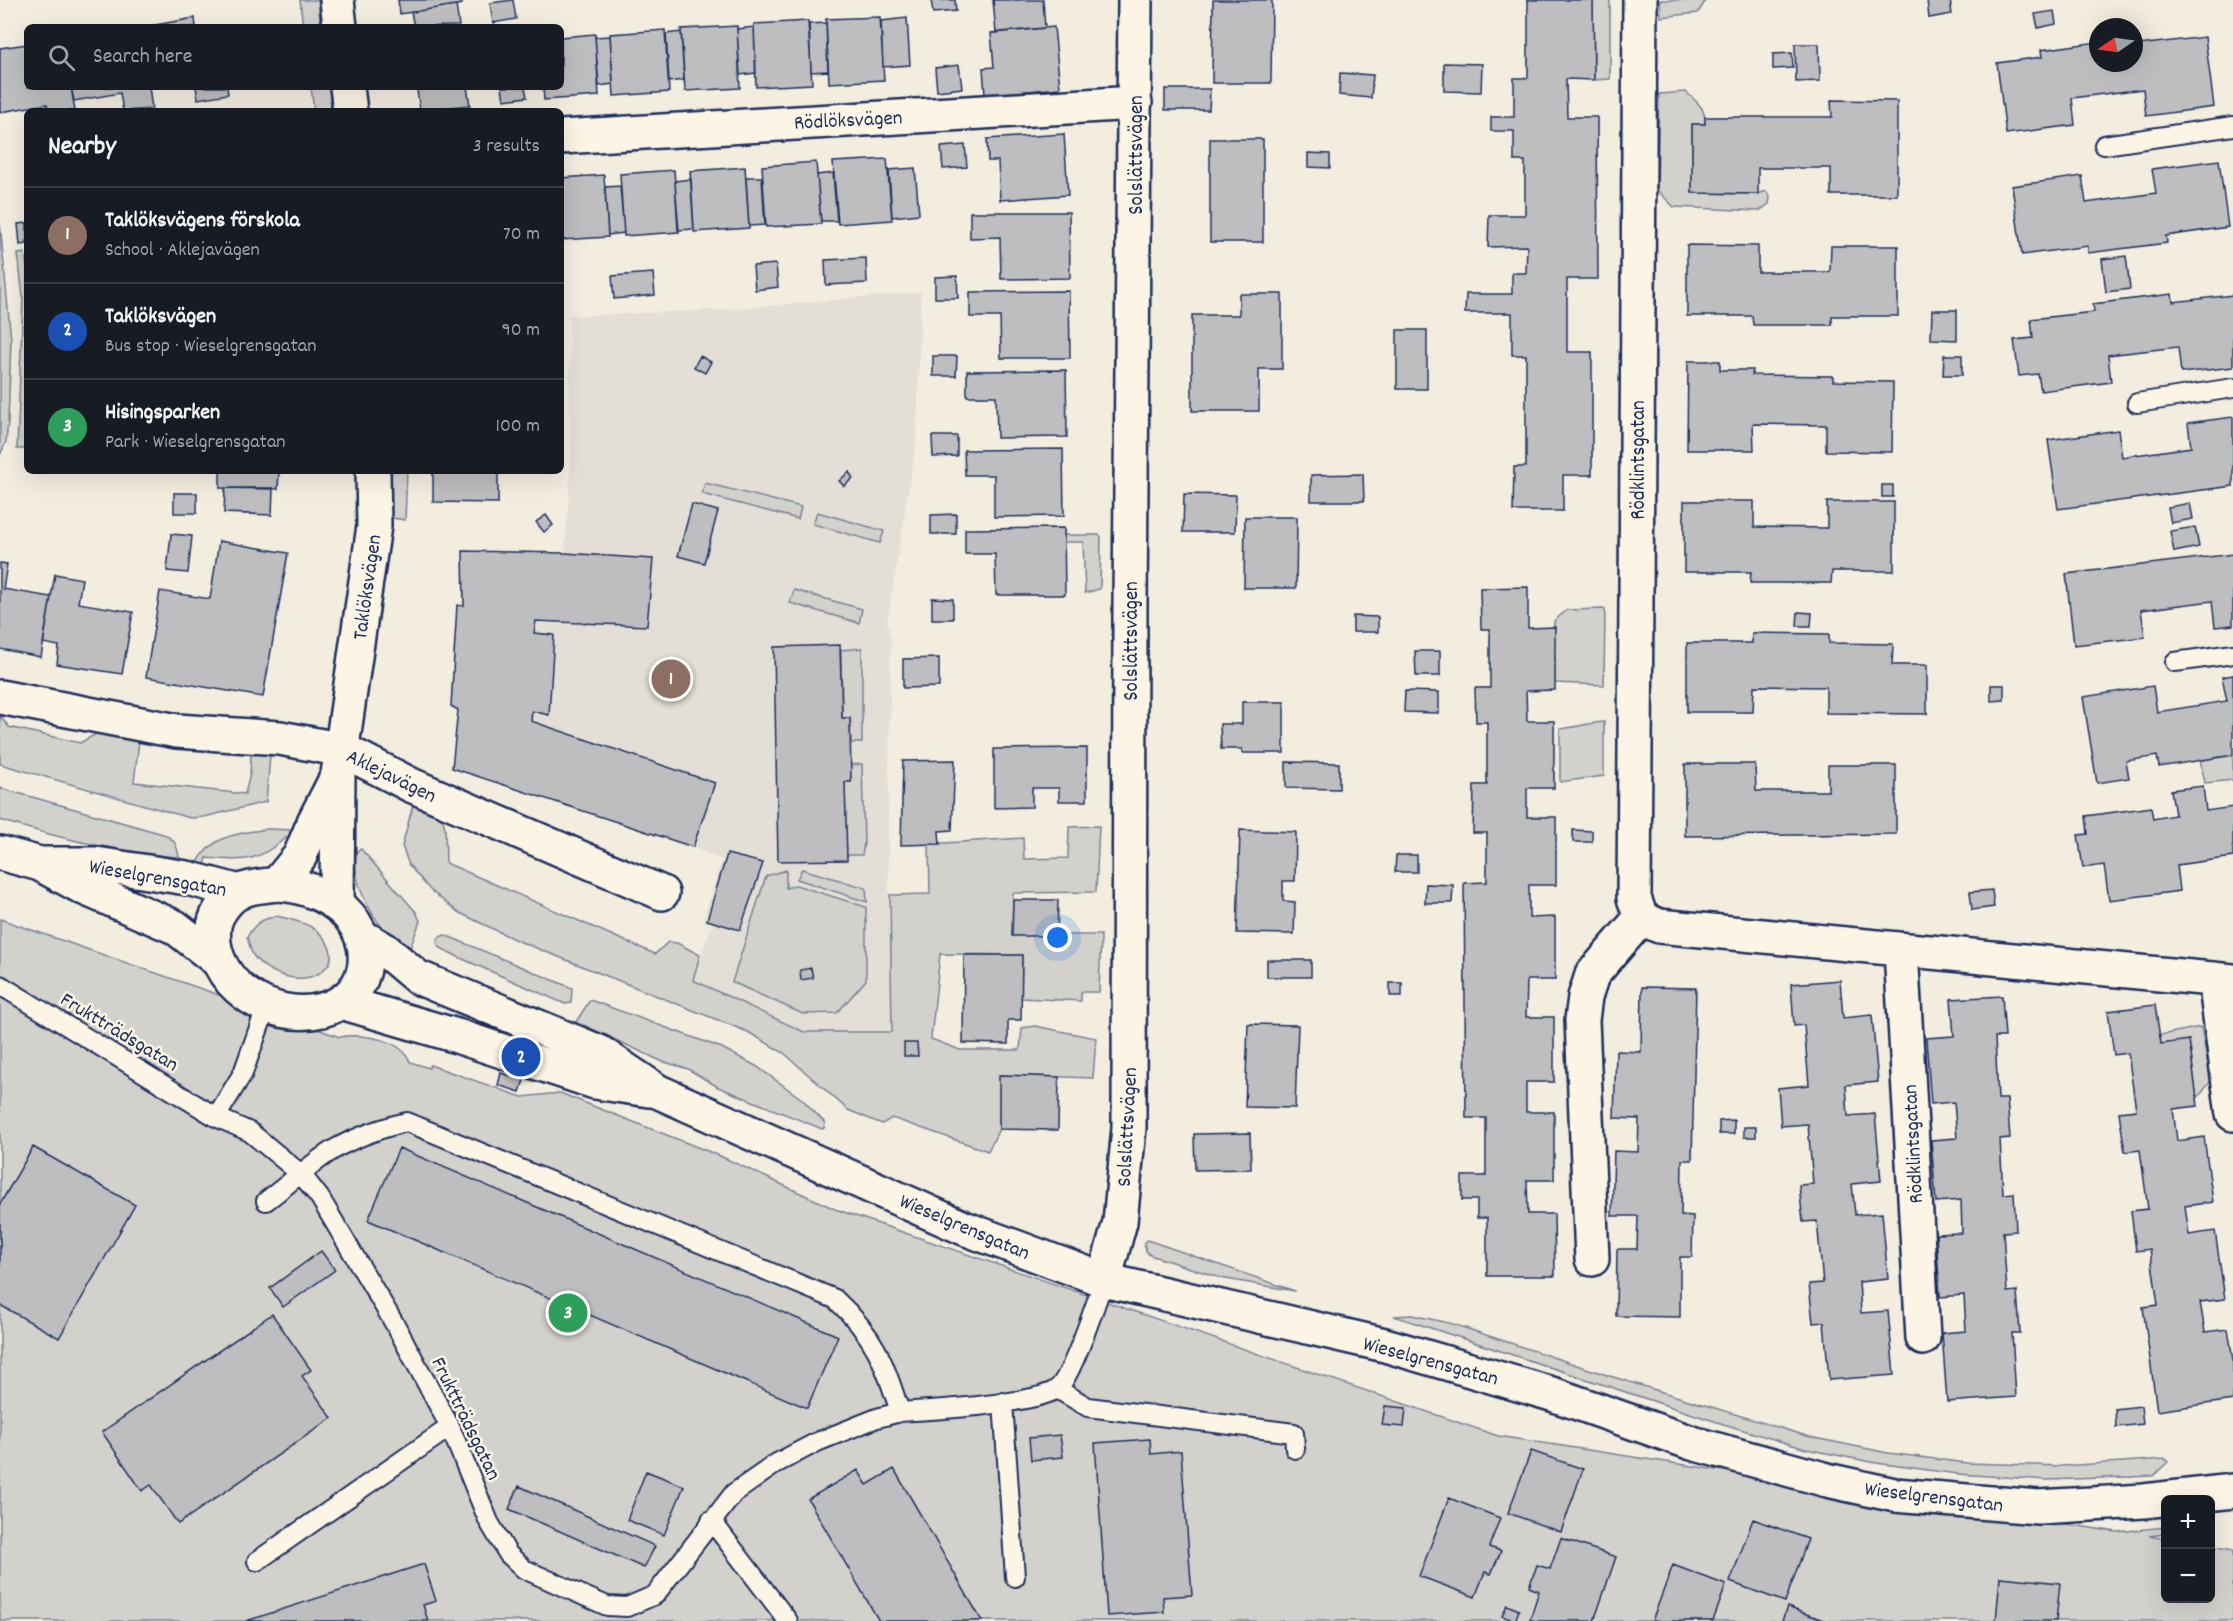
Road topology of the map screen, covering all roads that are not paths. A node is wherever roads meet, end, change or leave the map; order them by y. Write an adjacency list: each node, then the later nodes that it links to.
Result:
1 (337, 0): 4 (street)
2 (1135, 0): 6 (street, Solslättsvägen)
3 (1640, 0): 24 (street, Rödklintsgatan)
4 (340, 24)
5 (347, 90): 7 (street)
6 (1135, 102): 9 (street, Rödlöksvägen); 38 (street, Solslättsvägen)
7 (350, 108)
8 (2233, 126): 10 (lane)
9 (564, 137)
10 (2104, 145)
11 (2233, 388): 12 (lane)
12 (2137, 403)
13 (373, 474): 17 (street, Taklöksvägen)
14 (2233, 654): 15 (lane)
15 (2175, 662)
16 (0, 697): 17 (street, Aklejavägen)
17 (340, 762): 20 (street, Taklöksvägen); 22 (street, Aklejavägen); 23 (street, Taklöksvägen)
18 (0, 853): 19 (street, Wieselgrensgatan)
19 (40, 864): 21 (street, Wieselgrensgatan); 27 (street, Wieselgrensgatan)
20 (277, 884): 21 (street, Wieselgrensgatan); 23 (street, Wieselgrensgatan)
21 (240, 892): 27 (street, Wieselgrensgatan)
22 (662, 893)
23 (337, 905): 25 (street, Wieselgrensgatan)
24 (1641, 918): 26 (street); 37 (street)
25 (362, 936): 30 (street, Wieselgrensgatan); 32 (street, Wieselgrensgatan)
26 (1901, 950): 28 (street); 39 (street, Rödklintsgatan)
27 (216, 958): 31 (street, Wieselgrensgatan)
28 (2224, 980): 33 (street)
29 (0, 985): 34 (lane, Fruktträdsgatan)
30 (341, 1002): 31 (street, Wieselgrensgatan); 32 (street, Wieselgrensgatan)
31 (267, 1005): 34 (lane)
32 (657, 1091): 38 (street, Wieselgrensgatan)
33 (2233, 1114)
34 (216, 1117): 35 (lane, Fruktträdsgatan)
35 (302, 1175): 36 (lane); 42 (lane); 43 (lane, Fruktträdsgatan)
36 (266, 1201)
37 (1592, 1259)
38 (1104, 1280): 40 (lane); 45 (street, Wieselgrensgatan)
39 (1923, 1338)
40 (1057, 1389): 41 (lane, Fruktträdsgatan); 44 (lane)
41 (1003, 1402): 42 (lane, Fruktträdsgatan); 48 (lane)
42 (900, 1412): 46 (lane, Fruktträdsgatan)
43 (450, 1427): 46 (lane, Fruktträdsgatan); 47 (lane)
44 (1295, 1449)
45 (2233, 1491)
46 (711, 1520): 49 (lane)
47 (256, 1561)
48 (1015, 1577)
49 (788, 1621)

